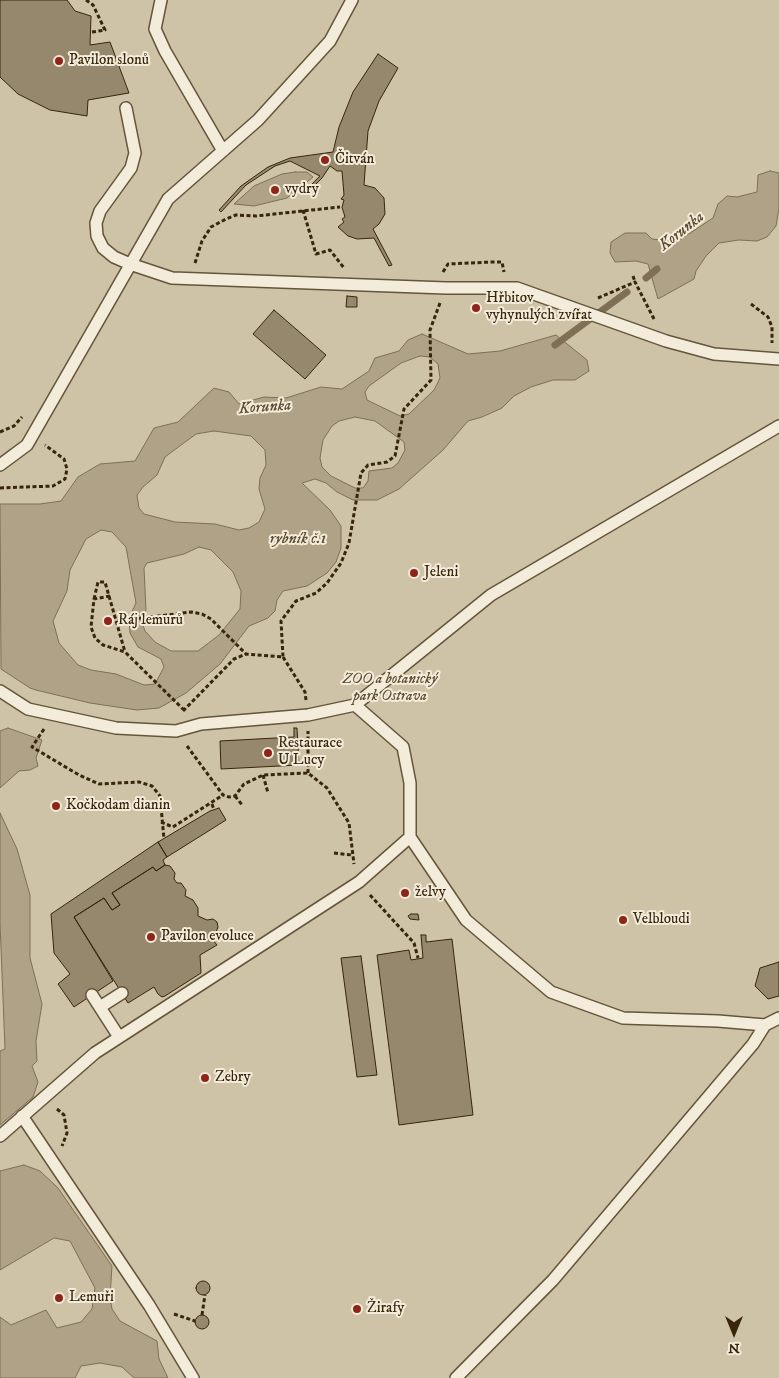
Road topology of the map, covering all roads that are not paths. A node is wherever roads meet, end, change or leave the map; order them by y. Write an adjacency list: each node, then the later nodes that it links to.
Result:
1 (161, 0): 4 (lane)
2 (352, 0): 4 (lane)
3 (126, 108): 5 (lane)
4 (223, 151): 5 (lane)
5 (130, 264): 6 (lane); 8 (lane)
6 (776, 359)
7 (779, 426): 10 (lane)
8 (0, 465)
9 (0, 691): 10 (lane)
10 (355, 705): 11 (lane)
11 (410, 837): 16 (lane); 17 (lane)
12 (122, 993): 14 (lane)
13 (92, 995): 14 (lane)
14 (100, 1007): 17 (lane)
15 (779, 1018): 16 (lane)
16 (765, 1025): 21 (lane)
17 (119, 1037): 18 (lane)
18 (22, 1116): 19 (lane); 20 (lane)
19 (0, 1136)
20 (193, 1378)
21 (456, 1378)

